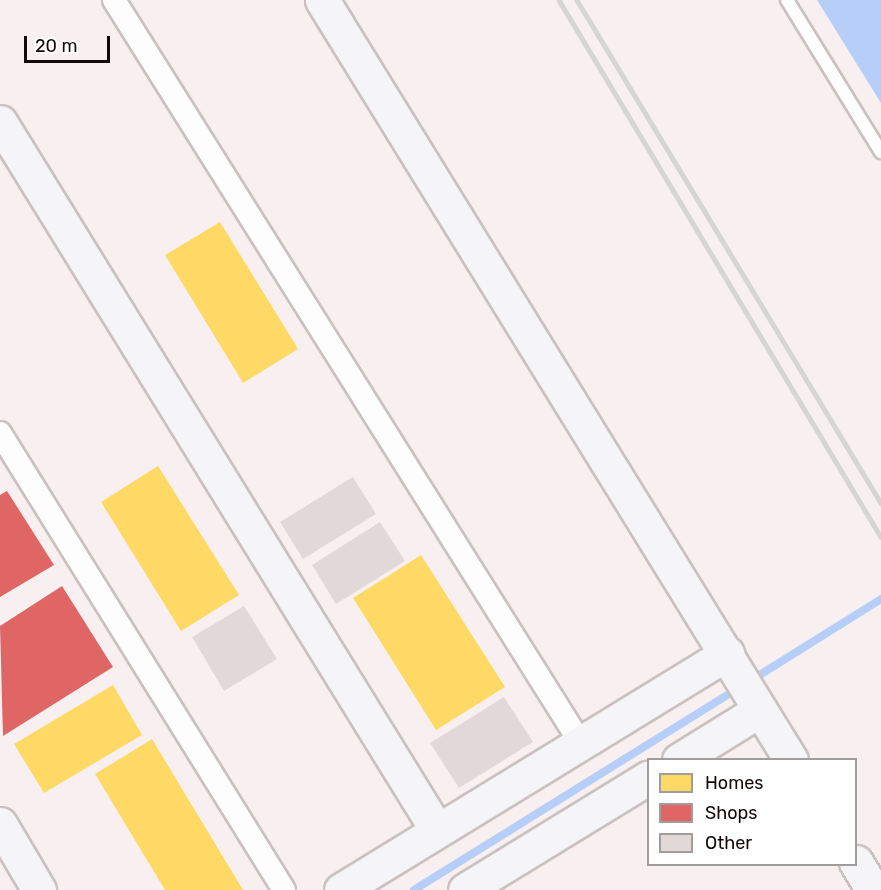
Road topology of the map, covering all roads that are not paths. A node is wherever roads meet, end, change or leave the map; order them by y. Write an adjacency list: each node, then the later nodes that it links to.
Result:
1 (114, 0): 8 (street)
2 (322, 0): 7 (street)
3 (787, 0): 5 (lane)
4 (0, 122): 13 (street)
5 (881, 152)
6 (0, 433): 16 (street)
7 (744, 682): 8 (street); 9 (street); 10 (street)
8 (580, 742): 13 (street)
9 (680, 758)
10 (790, 758)
11 (647, 779): 18 (street)
12 (0, 824): 15 (street)
13 (437, 830): 17 (street)
14 (857, 864): 19 (street)
15 (39, 890)
16 (284, 890)
17 (341, 890)
18 (465, 890)
19 (873, 890)

